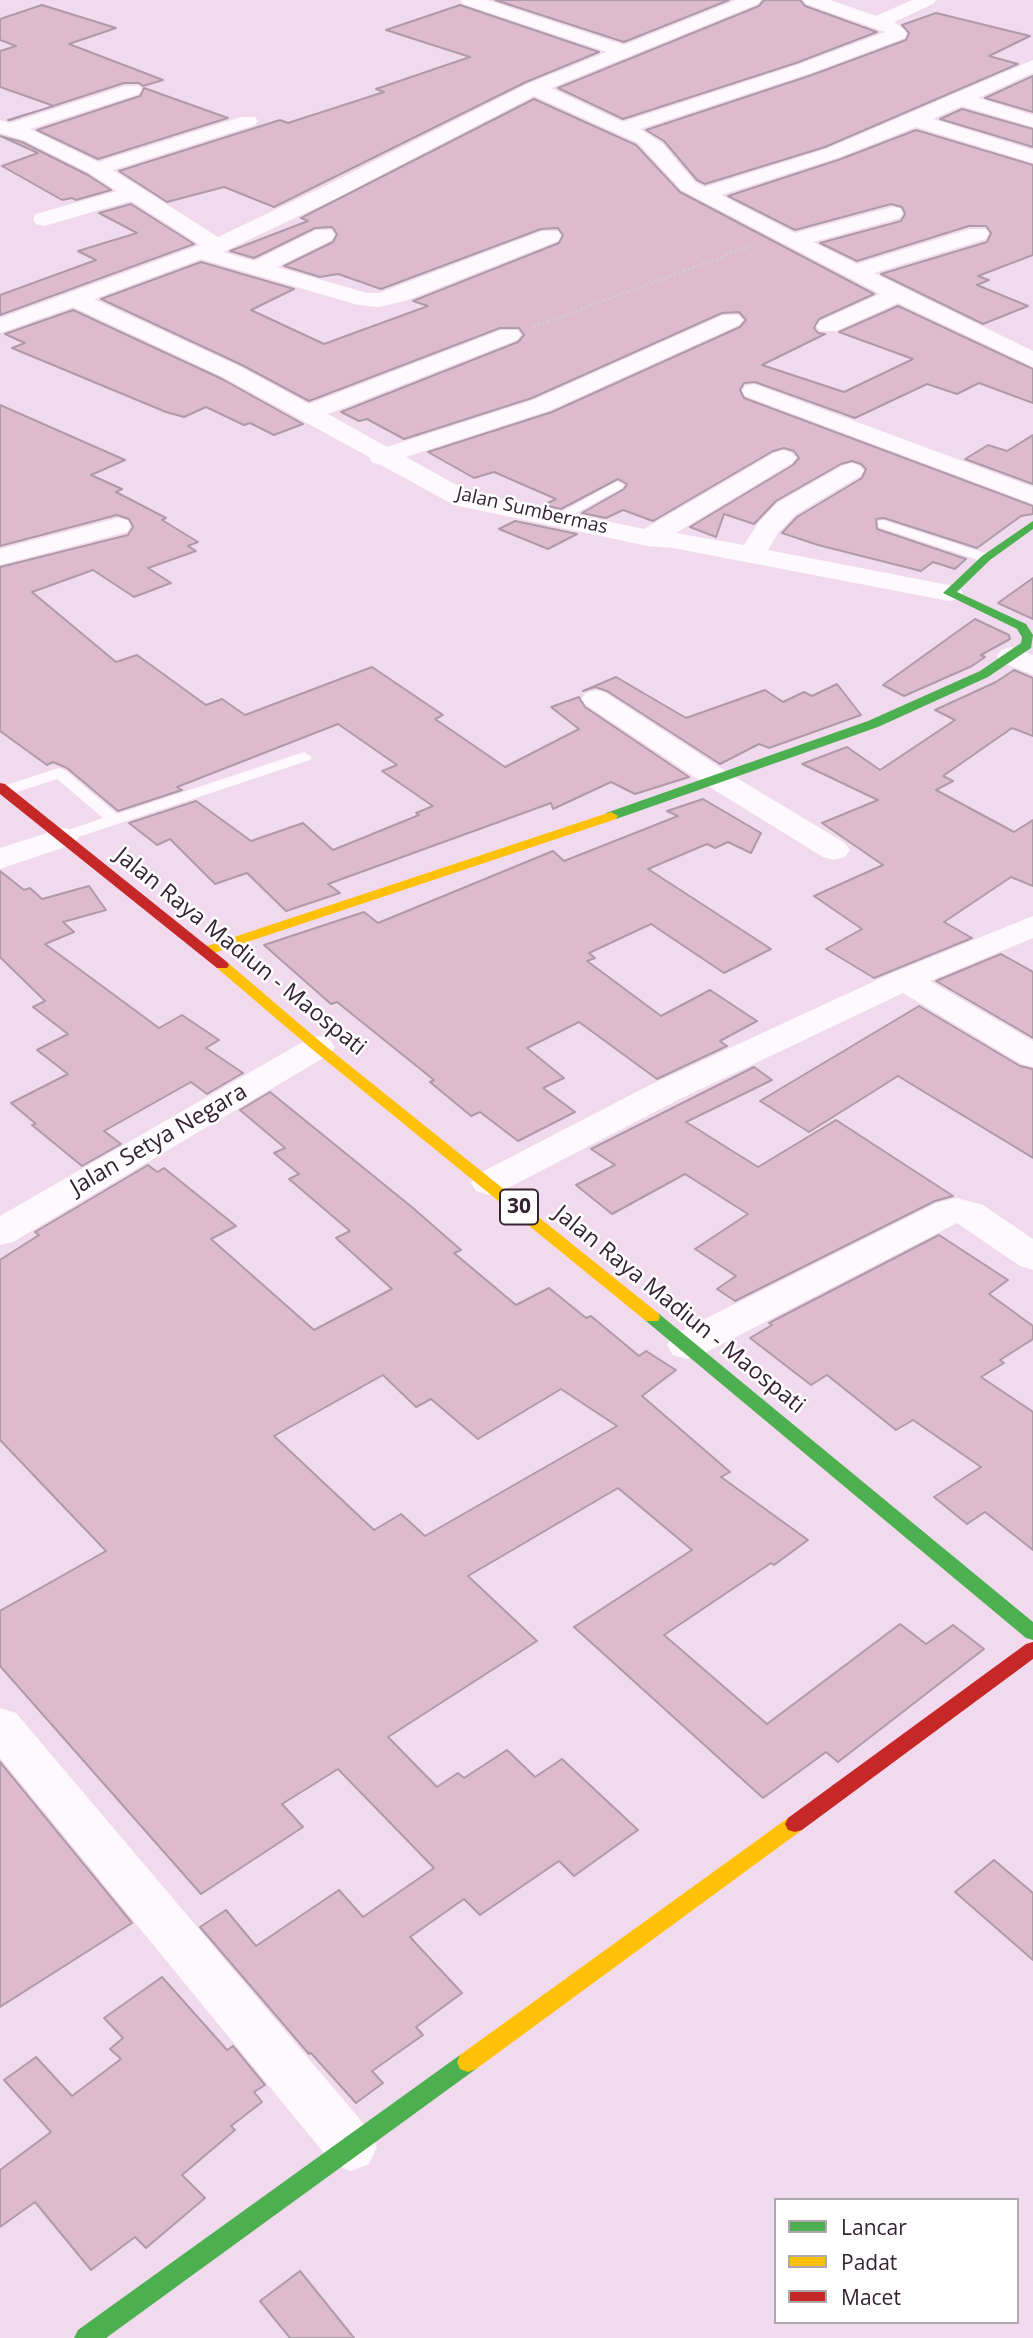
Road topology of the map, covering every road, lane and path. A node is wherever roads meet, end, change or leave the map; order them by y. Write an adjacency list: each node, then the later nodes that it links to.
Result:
1 (470, 0): 6 (street)
2 (752, 0): 6 (street)
3 (812, 0): 5 (street)
4 (927, 0): 5 (street)
5 (876, 23): 16 (street)
6 (622, 51): 8 (street)
7 (1033, 66): 10 (street)
8 (534, 88): 16 (street); 28 (street)
9 (132, 90): 15 (street)
10 (962, 100): 12 (street); 14 (street)
11 (112, 115): 17 (street)
12 (915, 120): 18 (street); 21 (street)
13 (248, 121): 19 (street)
14 (1033, 121)
15 (5, 128): 17 (street)
16 (624, 128): 21 (street)
17 (39, 140): 19 (street)
18 (1033, 157)
19 (96, 169): 20 (street)
20 (134, 193): 23 (street); 28 (street)
21 (703, 194): 27 (street)
22 (892, 213): 27 (street)
23 (44, 219)
24 (978, 234): 30 (street)
25 (324, 235): 29 (street)
26 (550, 236): 29 (street)
27 (788, 237): 30 (street); 36 (path)
28 (209, 249): 29 (street); 32 (street)
29 (257, 268)
30 (854, 272): 31 (street)
31 (898, 295): 35 (street); 37 (street)
32 (72, 298): 34 (street); 39 (street, Jalan Sumbermas)
33 (731, 320): 40 (street)
34 (0, 326)
35 (828, 326)
36 (509, 335): 39 (street)
37 (1033, 359)
38 (754, 391): 44 (street)
39 (309, 413): 40 (street, Jalan Sumbermas)
40 (381, 457): 45 (street, Jalan Sumbermas)
41 (783, 458): 49 (street)
42 (851, 471): 51 (street)
43 (617, 485): 45 (lane)
44 (1033, 496)
45 (559, 517): 49 (street, Jalan Sumbermas)
46 (883, 524): 52 (lane)
47 (1033, 524): 52 (main road)
48 (118, 526): 50 (street)
49 (648, 538): 51 (street, Jalan Sumbermas)
50 (0, 556)
51 (751, 556): 53 (street, Jalan Sumbermas)
52 (986, 558): 53 (main road)
53 (949, 593): 54 (main road)
54 (1022, 661): 57 (main road)
55 (596, 699): 57 (street)
56 (304, 757): 59 (lane)
57 (719, 780): 61 (street); 64 (main road)
58 (2, 789): 59 (lane); 60 (main road, Jalan Raya Madiun - Maospati / 30)
59 (114, 819): 60 (lane)
60 (63, 837): 62 (street); 64 (main road, Jalan Raya Madiun - Maospati / 30)
61 (834, 850)
62 (0, 859)
63 (1030, 930): 65 (street)
64 (206, 951): 66 (main road, Jalan Raya Madiun - Maospati / 30)
65 (904, 980): 67 (street); 68 (street)
66 (318, 1047): 68 (main road, Jalan Raya Madiun - Maospati / 30); 69 (street, Jalan Setya Negara)
67 (1033, 1056)
68 (489, 1183): 71 (main road, Jalan Raya Madiun - Maospati / 30)
69 (0, 1233)
70 (1033, 1257): 71 (street)
71 (687, 1345): 72 (main road, Jalan Raya Madiun - Maospati / 30)
72 (1033, 1633)
73 (1033, 1649): 75 (main road)
74 (0, 1726): 75 (street)
75 (351, 2147): 76 (main road)
76 (86, 2338)

